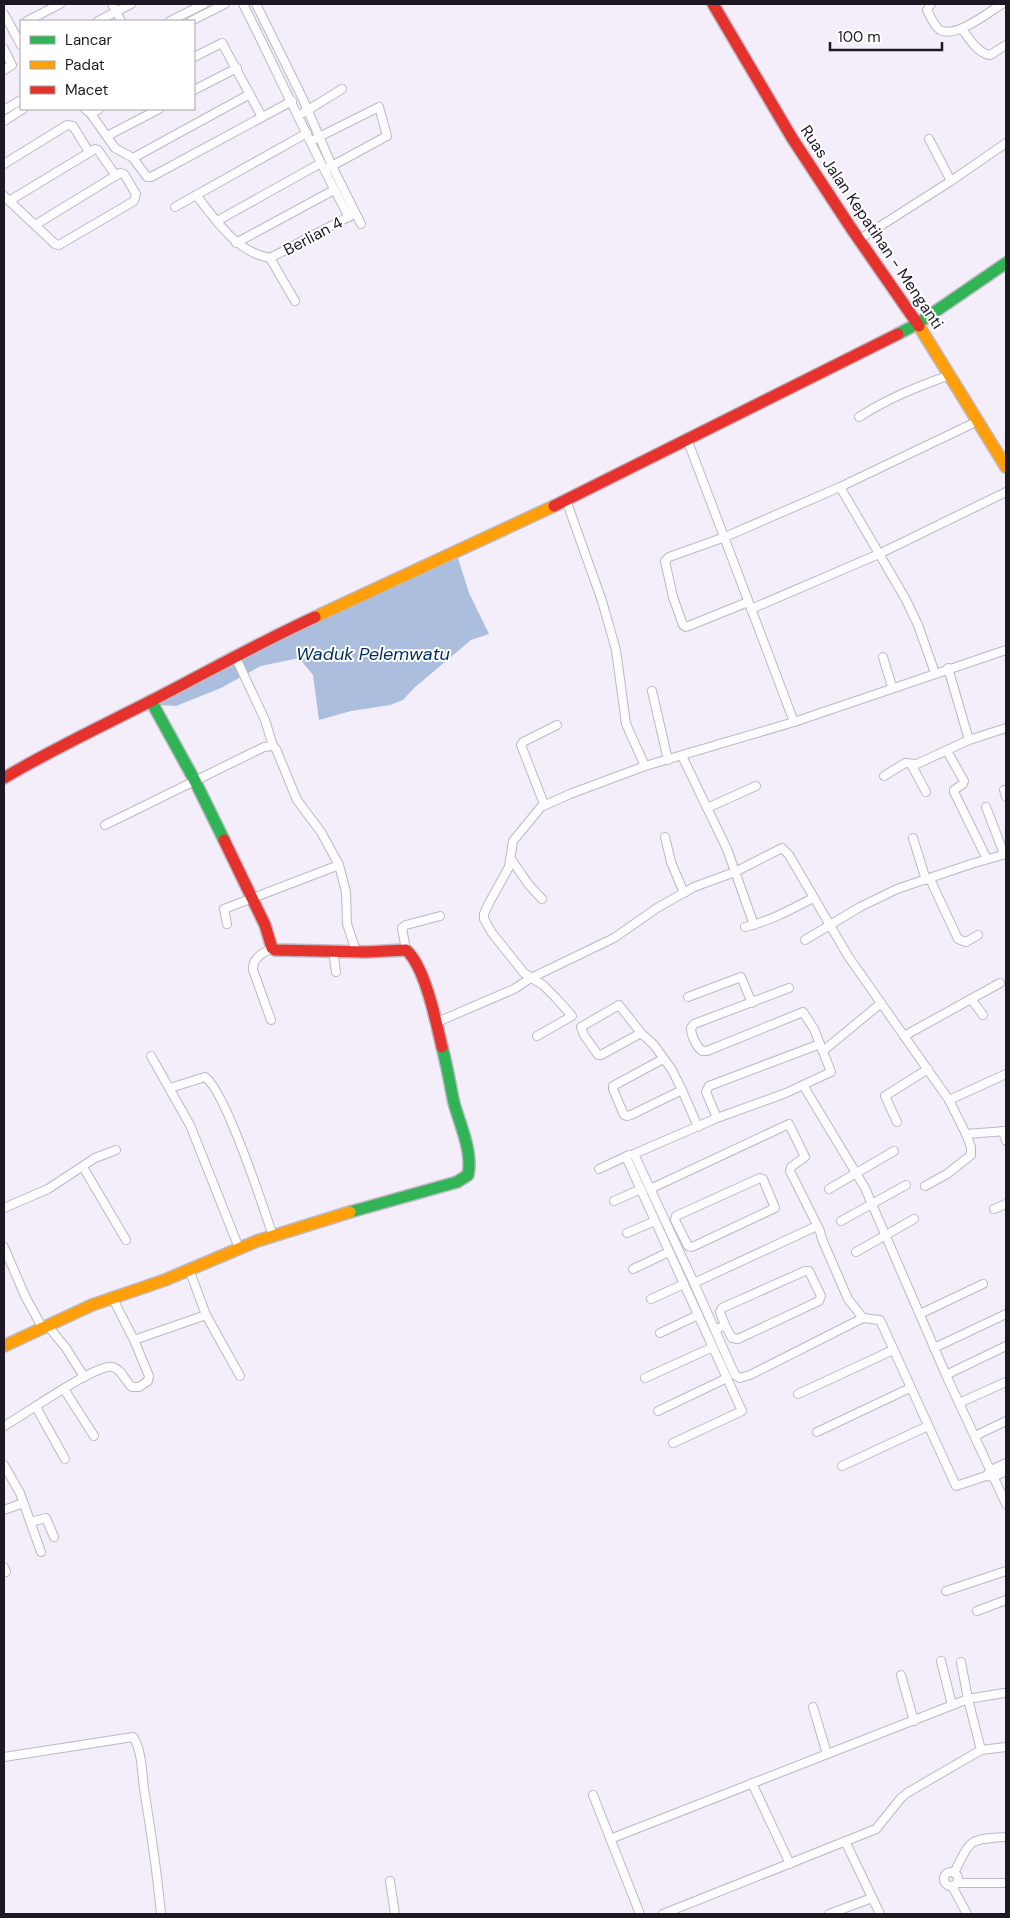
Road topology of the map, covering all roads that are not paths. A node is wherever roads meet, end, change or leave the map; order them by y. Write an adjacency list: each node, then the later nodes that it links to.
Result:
1 (60, 4): 13 (street)
2 (112, 4): 11 (street)
3 (131, 4): 11 (street)
4 (204, 4): 16 (street)
5 (225, 4): 17 (street)
6 (243, 4): 26 (street)
7 (256, 4): 25 (street)
8 (713, 4): 62 (street, Ruas Jalan Kepatihan - Menganti)
9 (931, 4): 19 (street)
10 (1002, 4): 19 (street)
11 (116, 12): 14 (street); 15 (street)
12 (4, 14): 20 (street)
13 (29, 20)
14 (100, 20)
15 (120, 20)
16 (172, 20)
17 (193, 20)
18 (20, 25): 20 (street)
19 (962, 28): 22 (street)
20 (12, 29): 21 (street)
21 (20, 43)
22 (1006, 48)
23 (4, 49): 28 (street)
24 (195, 56): 27 (street)
25 (282, 56): 26 (street); 38 (street)
26 (272, 61): 33 (street)
27 (237, 68): 29 (street); 31 (street)
28 (4, 70)
29 (195, 89)
30 (342, 89): 38 (street)
31 (250, 94): 40 (street); 49 (street)
32 (20, 101): 34 (street)
33 (292, 101): 39 (street); 40 (street)
34 (4, 110)
35 (21, 110): 41 (street)
36 (157, 110): 43 (street)
37 (88, 111): 43 (street)
38 (307, 111): 39 (street); 44 (street)
39 (299, 116): 42 (street)
40 (262, 117): 49 (street)
41 (4, 121)
42 (307, 133): 46 (street); 55 (street)
43 (107, 136): 49 (street)
44 (319, 137): 46 (street); 51 (street); 51 (street)
45 (929, 139): 53 (street)
46 (311, 141): 51 (street)
47 (1006, 143): 53 (street)
48 (89, 152): 50 (street); 52 (street); 56 (street)
49 (134, 158)
50 (4, 164)
51 (326, 166): 54 (street); 58 (street); 59 (street)
52 (116, 176): 61 (street); 61 (street)
53 (951, 181): 62 (street)
54 (334, 190): 58 (street); 63 (street)
55 (196, 195): 57 (street); 59 (street)
56 (6, 198): 61 (street)
57 (175, 207)
58 (352, 215): 60 (street); 64 (street, Berlian 4)
59 (217, 221): 63 (street)
60 (361, 224)
61 (35, 225)
62 (860, 239): 67 (street, Ruas Jalan Kepatihan - Menganti)
63 (236, 243): 64 (street)
64 (270, 258): 66 (street)
65 (1006, 263): 67 (street)
66 (296, 301)
67 (917, 324): 68 (street, Ruas Jalan Kepatihan - Menganti); 71 (street)
68 (950, 375): 69 (street); 70 (street, Ruas Jalan Kepatihan - Menganti)
69 (859, 417)
70 (978, 421): 72 (street, Ruas Jalan Kepatihan - Menganti); 73 (street)
71 (687, 439): 75 (street); 76 (street)
72 (1006, 467)
73 (840, 487): 76 (street); 77 (street)
74 (1006, 492): 77 (street)
75 (566, 500): 80 (street); 96 (street)
76 (725, 537): 78 (street); 78 (street)
77 (879, 554): 78 (street); 83 (street)
78 (749, 605): 87 (street)
79 (1006, 650): 82 (street)
80 (234, 656): 86 (street); 91 (street)
81 (883, 657): 84 (street)
82 (948, 668): 83 (street); 90 (street)
83 (935, 673): 84 (street)
84 (892, 688): 87 (street)
85 (652, 691): 94 (street)
86 (152, 701): 98 (street); 99 (street)
87 (794, 722): 93 (street)
88 (557, 725): 102 (street)
89 (1006, 728): 90 (street)
90 (969, 740): 92 (street)
91 (273, 746): 99 (street); 111 (street)
92 (947, 751): 95 (street); 110 (street)
93 (682, 756): 94 (street); 104 (street)
94 (668, 760): 96 (street)
95 (911, 764): 97 (street); 101 (street)
96 (645, 766): 102 (street)
97 (884, 776)
98 (4, 778)
99 (195, 782): 105 (street); 115 (street)
100 (756, 786): 104 (street)
101 (926, 792)
102 (544, 804): 109 (street)
103 (986, 807): 108 (street)
104 (707, 808): 112 (street)
105 (105, 825)
106 (665, 837): 114 (street)
107 (913, 838): 113 (street)
108 (1005, 854): 110 (street)
109 (511, 859): 117 (street); 130 (street)
110 (987, 859): 113 (street)
111 (339, 865): 115 (street); 128 (street)
112 (735, 872): 114 (street); 116 (street); 120 (street)
113 (928, 879): 121 (street); 123 (street)
114 (684, 893): 130 (street)
115 (252, 898): 119 (street); 125 (street)
116 (813, 898): 120 (street); 121 (street)
117 (542, 899)
118 (440, 916): 126 (street)
119 (227, 924)
120 (754, 925): 122 (street)
121 (830, 925): 124 (street); 136 (street)
122 (745, 927)
123 (978, 935)
124 (804, 940)
125 (272, 948): 127 (street); 138 (street)
126 (406, 950): 128 (street); 139 (street)
127 (333, 951): 128 (street); 129 (street)
128 (356, 951)
129 (336, 972)
130 (531, 978): 139 (street); 141 (street)
131 (1000, 983): 134 (street)
132 (790, 988): 135 (street)
133 (688, 997): 135 (street)
134 (971, 999): 137 (street); 142 (street)
135 (752, 1003): 143 (street)
136 (880, 1004): 142 (street); 143 (street)
137 (983, 1015)
138 (271, 1020)
139 (436, 1023): 181 (street)
140 (641, 1032): 140 (street); 145 (street)
141 (537, 1036)
142 (904, 1036): 146 (street)
143 (822, 1047): 148 (street); 152 (street)
144 (151, 1056): 149 (street)
145 (663, 1059): 150 (street); 150 (street)
146 (928, 1069): 151 (street); 153 (street)
147 (1006, 1074): 151 (street)
148 (803, 1085): 152 (street); 163 (street)
149 (170, 1088): 181 (street); 185 (street)
150 (682, 1090): 154 (street)
151 (949, 1100): 156 (street)
152 (716, 1119): 154 (street)
153 (897, 1122)
154 (701, 1126): 160 (street)
155 (1005, 1131): 156 (street); 157 (street)
156 (966, 1134): 165 (street)
157 (1006, 1141)
158 (116, 1150): 161 (street)
159 (894, 1151): 163 (street)
160 (630, 1155): 162 (street); 166 (street); 167 (street)
161 (83, 1167): 172 (street); 183 (street)
162 (599, 1169)
163 (857, 1173): 168 (street); 170 (street)
164 (906, 1185): 170 (street)
165 (925, 1186)
166 (641, 1189): 169 (street); 175 (street)
167 (650, 1189): 177 (street); 182 (street)
168 (829, 1189)
169 (614, 1201)
170 (872, 1204): 176 (street); 180 (street)
171 (1006, 1204): 173 (street)
172 (4, 1208)
173 (994, 1209)
174 (914, 1219): 180 (street)
175 (655, 1220): 179 (street); 186 (street)
176 (840, 1221)
177 (817, 1226): 192 (street); 201 (street)
178 (682, 1232): 178 (street); 182 (street)
179 (626, 1233)
180 (886, 1235): 187 (street); 198 (street)
181 (273, 1236): 185 (street)
182 (672, 1236): 192 (street)
183 (126, 1240)
184 (4, 1247): 188 (street)
185 (240, 1248): 191 (street)
186 (670, 1252): 190 (street); 193 (street)
187 (856, 1252)
188 (12, 1265): 189 (street); 202 (street)
189 (4, 1268)
190 (633, 1268)
191 (189, 1269): 195 (street); 197 (street)
192 (694, 1283): 204 (street)
193 (684, 1284): 196 (street); 200 (street)
194 (983, 1284): 198 (street)
195 (112, 1297): 202 (street); 206 (street)
196 (651, 1299)
197 (206, 1314): 206 (street); 213 (street)
198 (920, 1314): 210 (street)
199 (1006, 1314): 210 (street)
200 (698, 1315): 205 (street); 209 (street)
201 (863, 1318): 204 (street); 211 (street)
202 (44, 1326): 207 (street); 214 (street)
203 (725, 1326): 203 (street); 204 (street)
204 (715, 1330)
205 (660, 1333)
206 (134, 1340): 214 (street)
207 (4, 1346)
208 (1006, 1346): 212 (street)
209 (713, 1347): 215 (street); 216 (street)
210 (934, 1348): 212 (street)
211 (893, 1350): 218 (street); 220 (street)
212 (946, 1375): 221 (street)
213 (240, 1376)
214 (84, 1377): 219 (street)
215 (646, 1378)
216 (727, 1378): 223 (street); 230 (street)
217 (1006, 1382): 221 (street)
218 (910, 1388): 226 (street); 227 (street)
219 (64, 1389): 222 (street); 228 (street)
220 (798, 1394)
221 (959, 1403): 229 (street)
222 (36, 1407): 225 (street); 231 (street)
223 (658, 1411)
224 (1006, 1421): 229 (street)
225 (4, 1426)
226 (928, 1426): 234 (street); 236 (street)
227 (817, 1432)
228 (94, 1436)
229 (975, 1436): 236 (street)
230 (673, 1443)
231 (65, 1459)
232 (1006, 1463): 236 (street)
233 (4, 1465): 237 (street)
234 (842, 1466)
235 (1006, 1472): 236 (street)
236 (987, 1476): 238 (street)
237 (23, 1503): 239 (street); 240 (street)
238 (1006, 1504)
239 (4, 1510)
240 (30, 1522): 241 (street); 242 (street)
241 (54, 1537)
242 (41, 1552)
243 (1006, 1571): 244 (street)
244 (946, 1591)
245 (1006, 1600): 246 (street)
246 (977, 1611)
247 (941, 1661): 252 (street)
248 (961, 1662): 251 (street)
249 (901, 1675): 254 (street)
250 (1004, 1693): 251 (street)
251 (968, 1699): 252 (street); 256 (street)
252 (952, 1705): 254 (street)
253 (813, 1708): 257 (street)
254 (914, 1721): 257 (street)
255 (1006, 1747): 256 (street)
256 (982, 1750): 263 (street)
257 (827, 1754): 259 (street)
258 (4, 1757): 270 (street)
259 (752, 1783): 262 (street); 264 (street)
260 (593, 1795): 262 (street)
261 (1006, 1837): 265 (street)
262 (610, 1838): 272 (street)
263 (845, 1841): 264 (street); 269 (street)
264 (790, 1864): 273 (street)
265 (954, 1873): 268 (street); 268 (street)
266 (390, 1881): 271 (street)
267 (1006, 1883): 268 (street)
268 (954, 1884): 276 (street)
269 (872, 1898): 274 (street); 275 (street)
270 (161, 1914)
271 (395, 1914)
272 (640, 1914)
273 (663, 1914)
274 (829, 1914)
275 (880, 1914)
276 (967, 1914)

